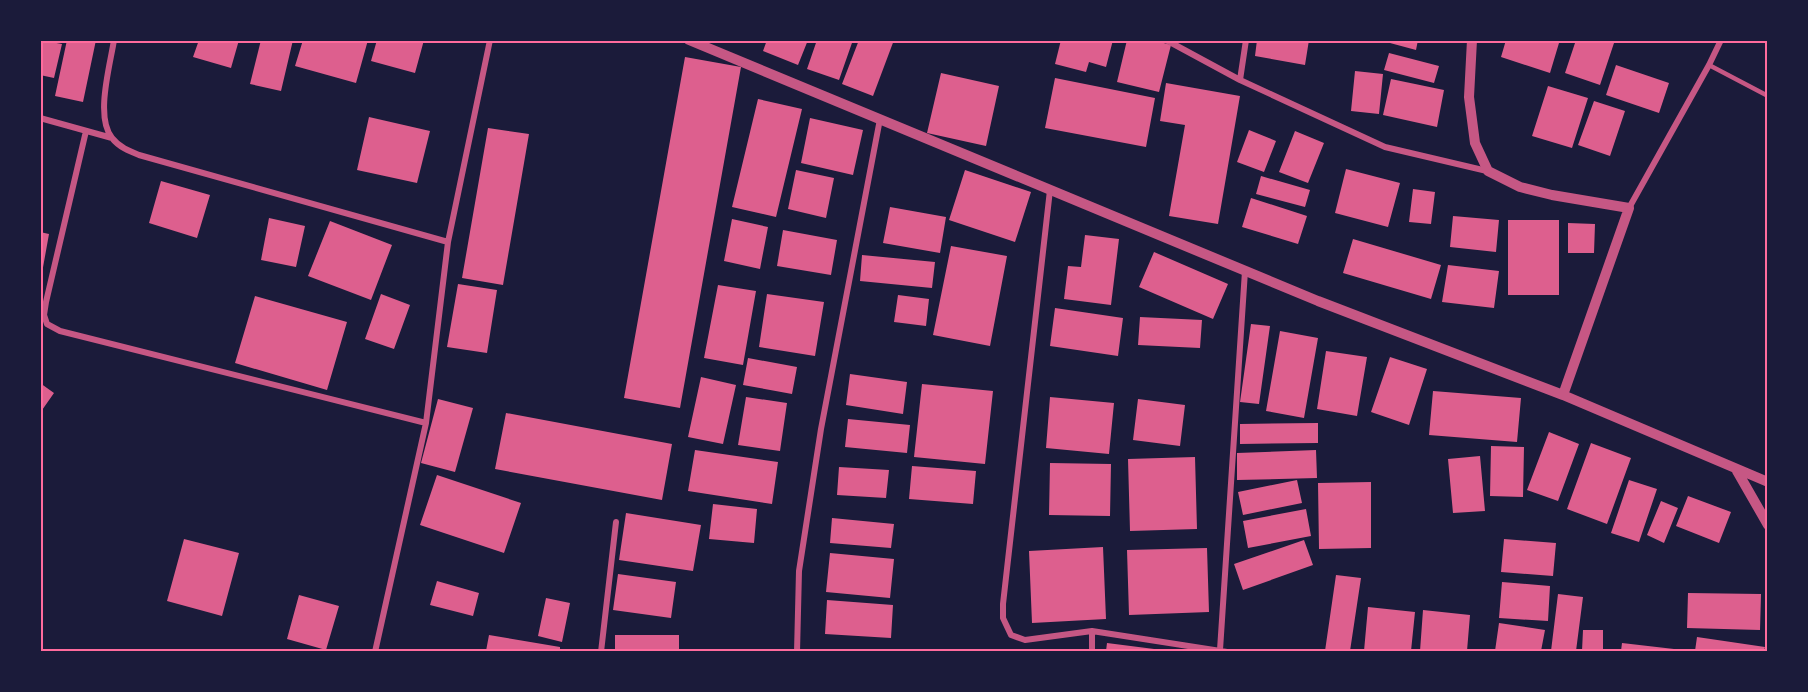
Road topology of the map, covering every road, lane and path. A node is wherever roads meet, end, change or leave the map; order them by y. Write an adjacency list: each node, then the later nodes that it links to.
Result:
1 (114, 40): 14 (street)
2 (490, 40): 18 (street)
3 (689, 40): 12 (street)
4 (1166, 40): 9 (street)
5 (1246, 40): 9 (street)
6 (1472, 40): 15 (street)
7 (1721, 40): 8 (street)
8 (1709, 65): 10 (lane); 17 (street)
9 (1240, 80): 15 (street)
10 (1767, 96)
11 (40, 118): 13 (street)
12 (880, 118): 16 (street); 29 (street)
13 (86, 131): 14 (street); 21 (street)
14 (112, 138): 18 (street)
15 (1488, 171): 17 (street)
16 (1050, 190): 19 (street); 26 (street)
17 (1629, 208): 20 (street)
18 (448, 242): 21 (street)
19 (1245, 271): 20 (street); 31 (street)
20 (1563, 394): 22 (street)
21 (426, 423): 27 (street)
22 (1737, 471): 23 (street); 25 (street)
23 (1767, 482)
24 (616, 522): 28 (street)
25 (1767, 525)
26 (1092, 631): 30 (street); 31 (street)
27 (375, 651)
28 (601, 651)
29 (797, 651)
30 (1092, 651)
31 (1224, 651)

